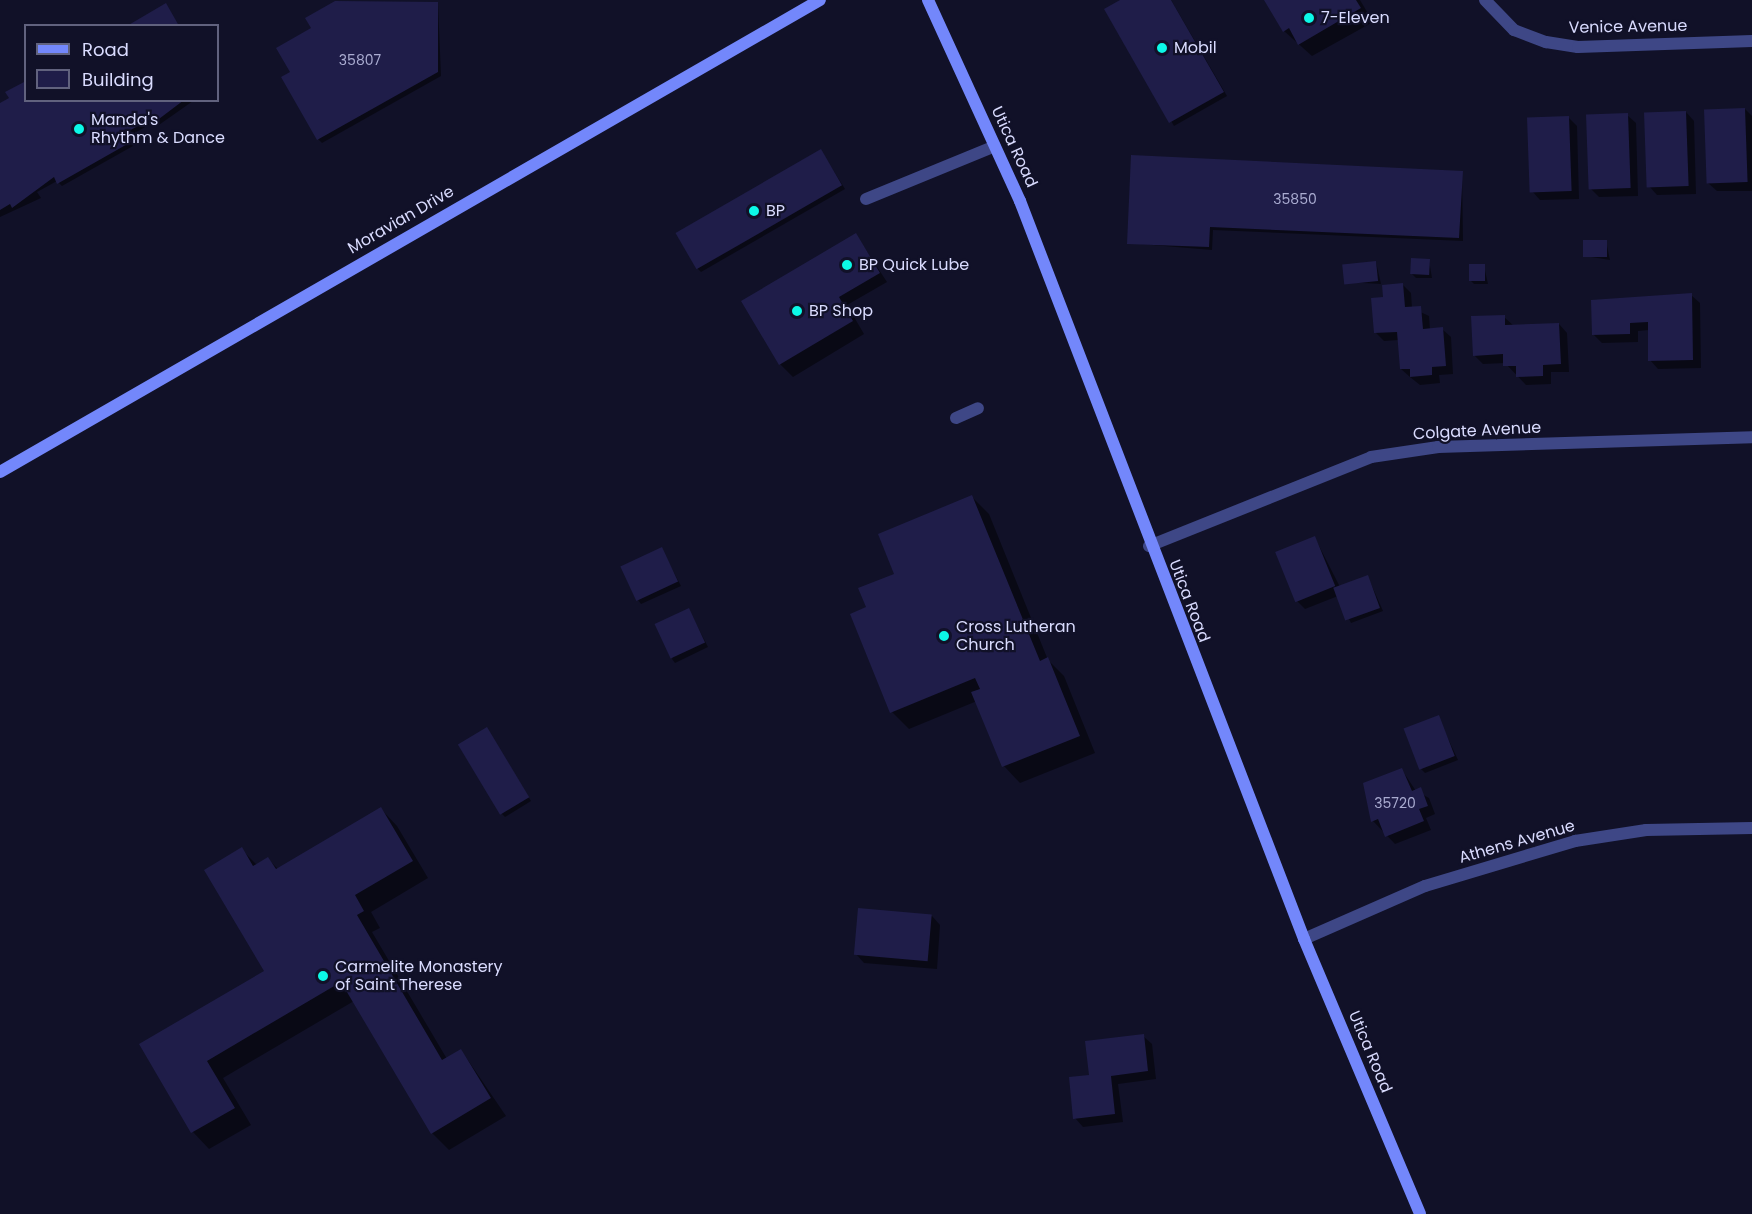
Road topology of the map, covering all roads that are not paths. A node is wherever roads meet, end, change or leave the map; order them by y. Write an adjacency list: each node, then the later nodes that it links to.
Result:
1 (820, 0): 10 (main road, Moravian Drive)
2 (928, 0): 5 (main road, Utica Road)
3 (1485, 0): 4 (street, Venice Avenue)
4 (1752, 41)
5 (995, 146): 6 (street); 11 (main road, Utica Road)
6 (866, 199)
7 (978, 408): 8 (street)
8 (956, 418)
9 (1752, 437): 11 (street, Colgate Avenue)
10 (0, 472)
11 (1149, 546): 13 (main road, Utica Road)
12 (1752, 828): 13 (street, Athens Avenue)
13 (1304, 939): 14 (main road, Utica Road)
14 (1420, 1214)

